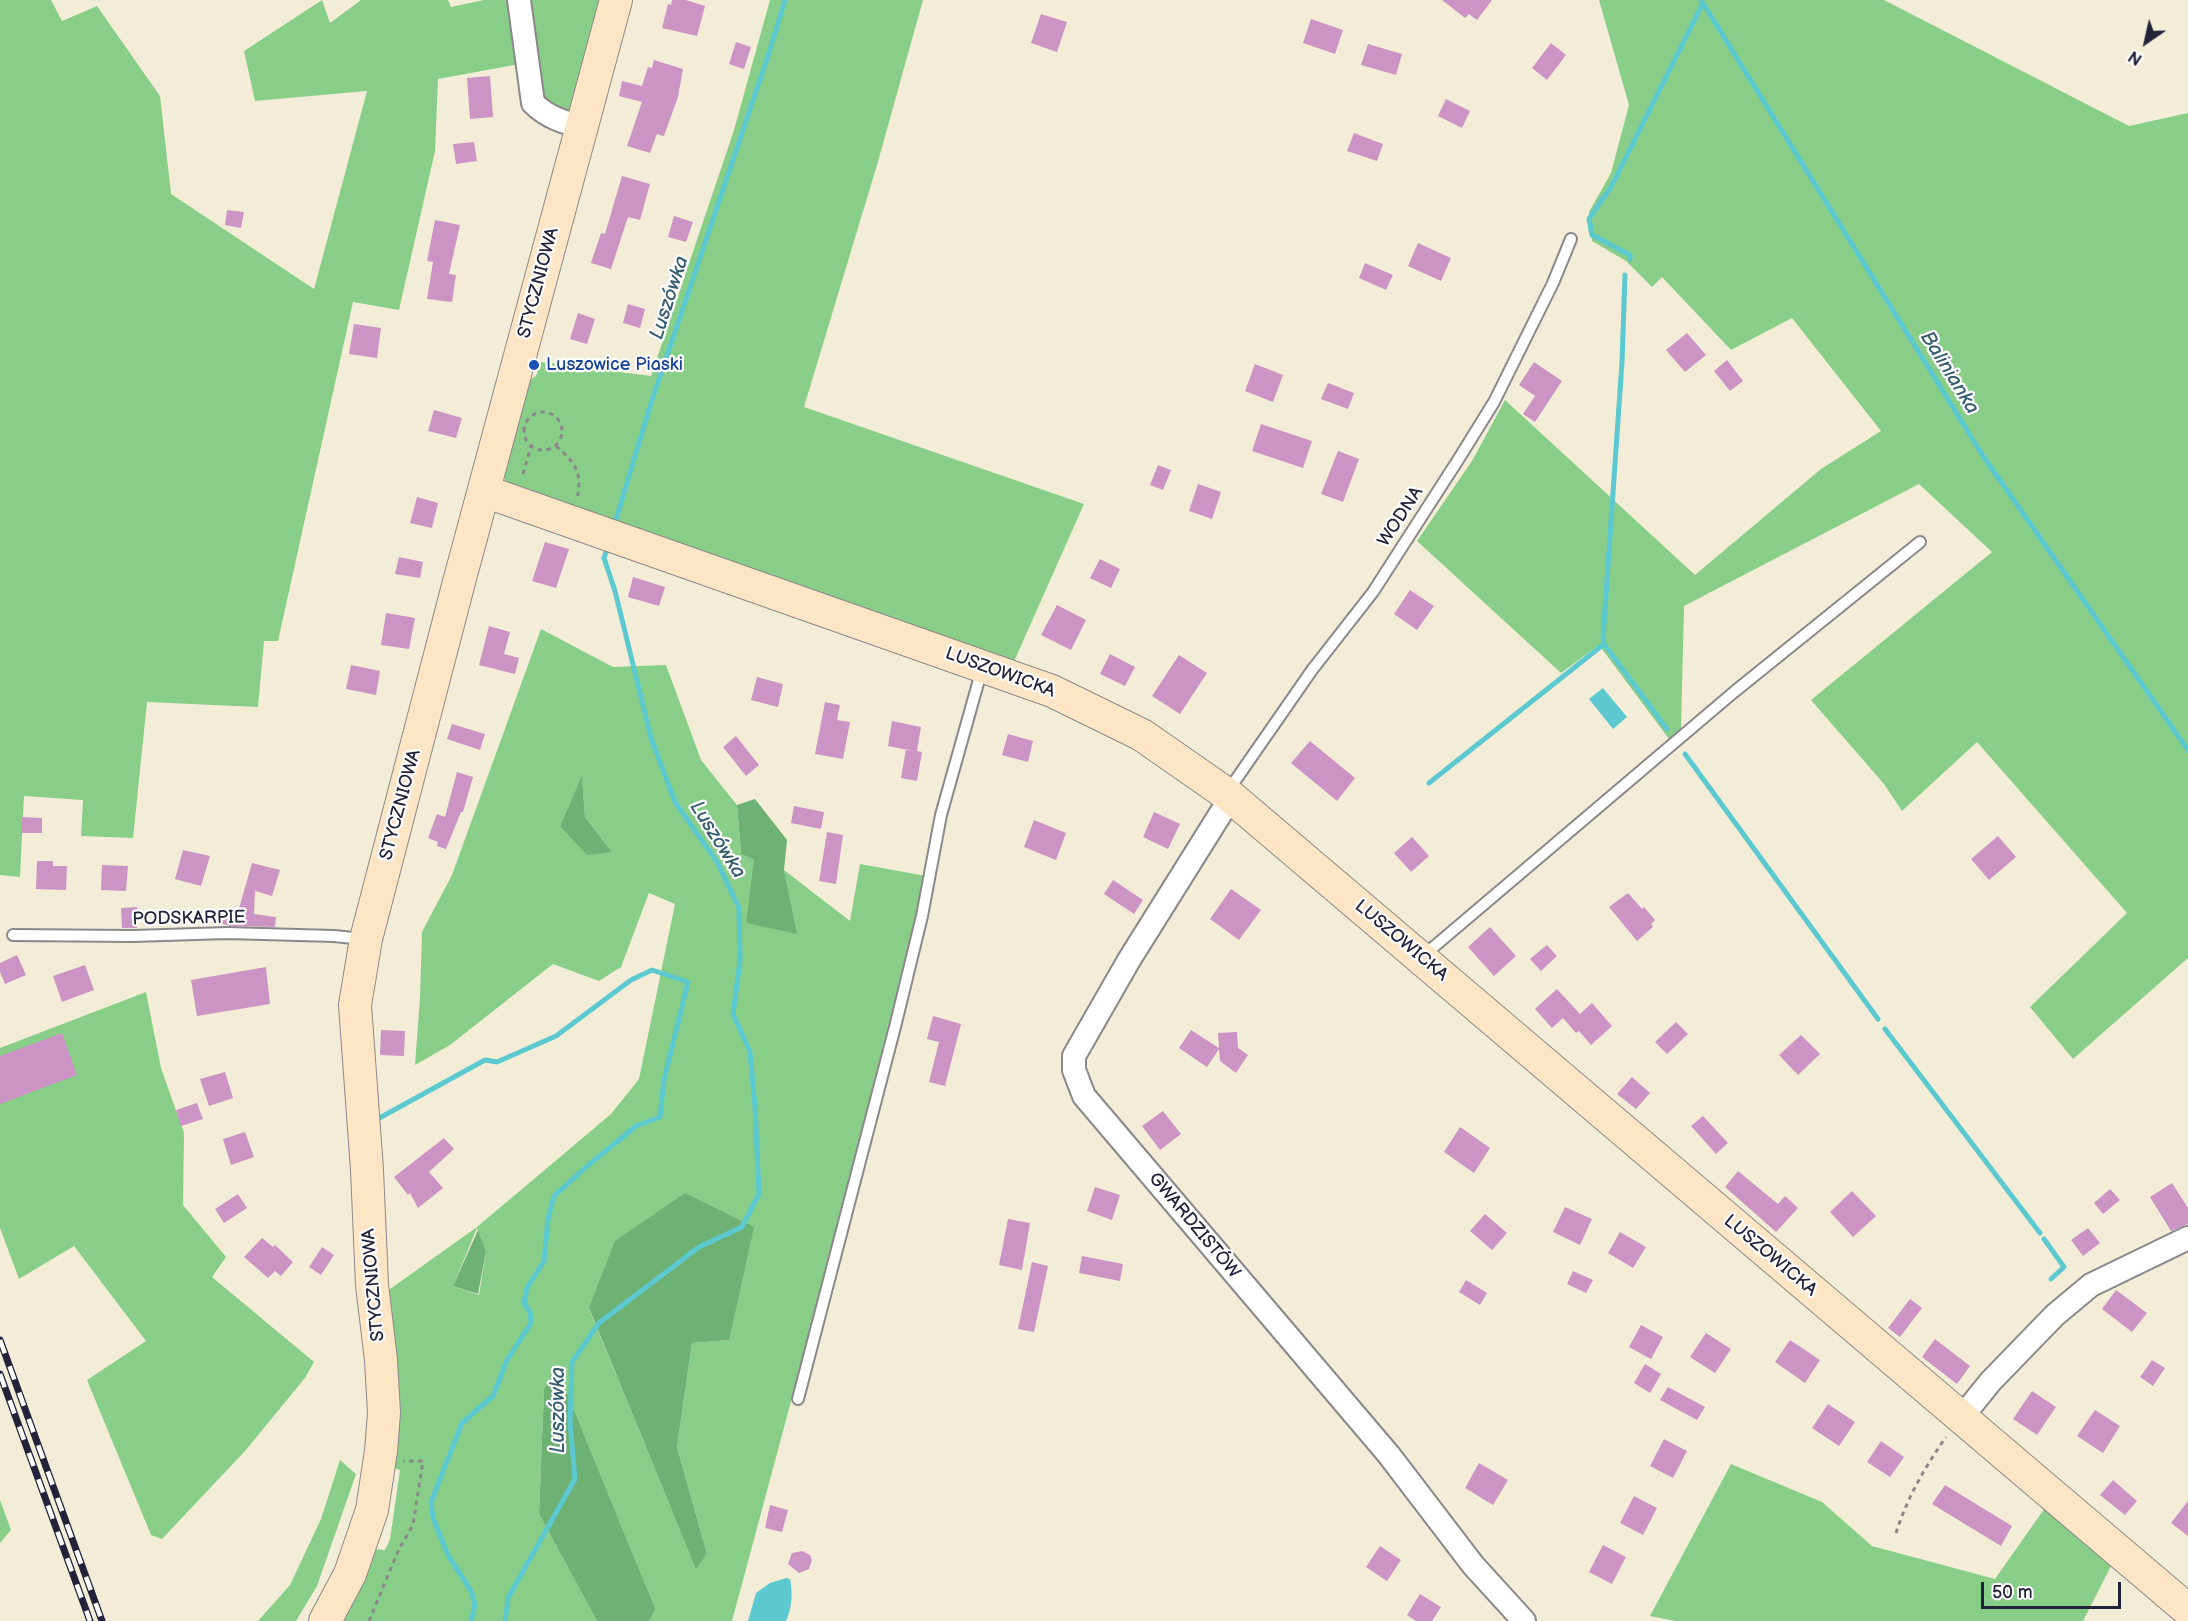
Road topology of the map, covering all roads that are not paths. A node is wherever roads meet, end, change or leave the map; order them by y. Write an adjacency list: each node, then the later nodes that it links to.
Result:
1 (519, 0): 3 (street)
2 (616, 0): 3 (street, STYCZNIOWA)
3 (582, 127): 5 (street, STYCZNIOWA)
4 (1571, 239): 8 (lane, WODNA)
5 (484, 490): 7 (street, LUSZOWICKA); 10 (street, STYCZNIOWA)
6 (1920, 542): 11 (lane)
7 (983, 666): 8 (street, LUSZOWICKA); 13 (lane)
8 (1228, 795): 11 (street, LUSZOWICKA); 17 (street, GWARDZISTÓW)
9 (13, 935): 10 (lane, PODSKARPIE)
10 (366, 939): 16 (street, STYCZNIOWA)
11 (1421, 958): 14 (street, LUSZOWICKA)
12 (2188, 1238): 14 (street)
13 (798, 1399)
14 (1961, 1418): 15 (street, LUSZOWICKA)
15 (2188, 1610)
16 (325, 1621)
17 (1524, 1621)

